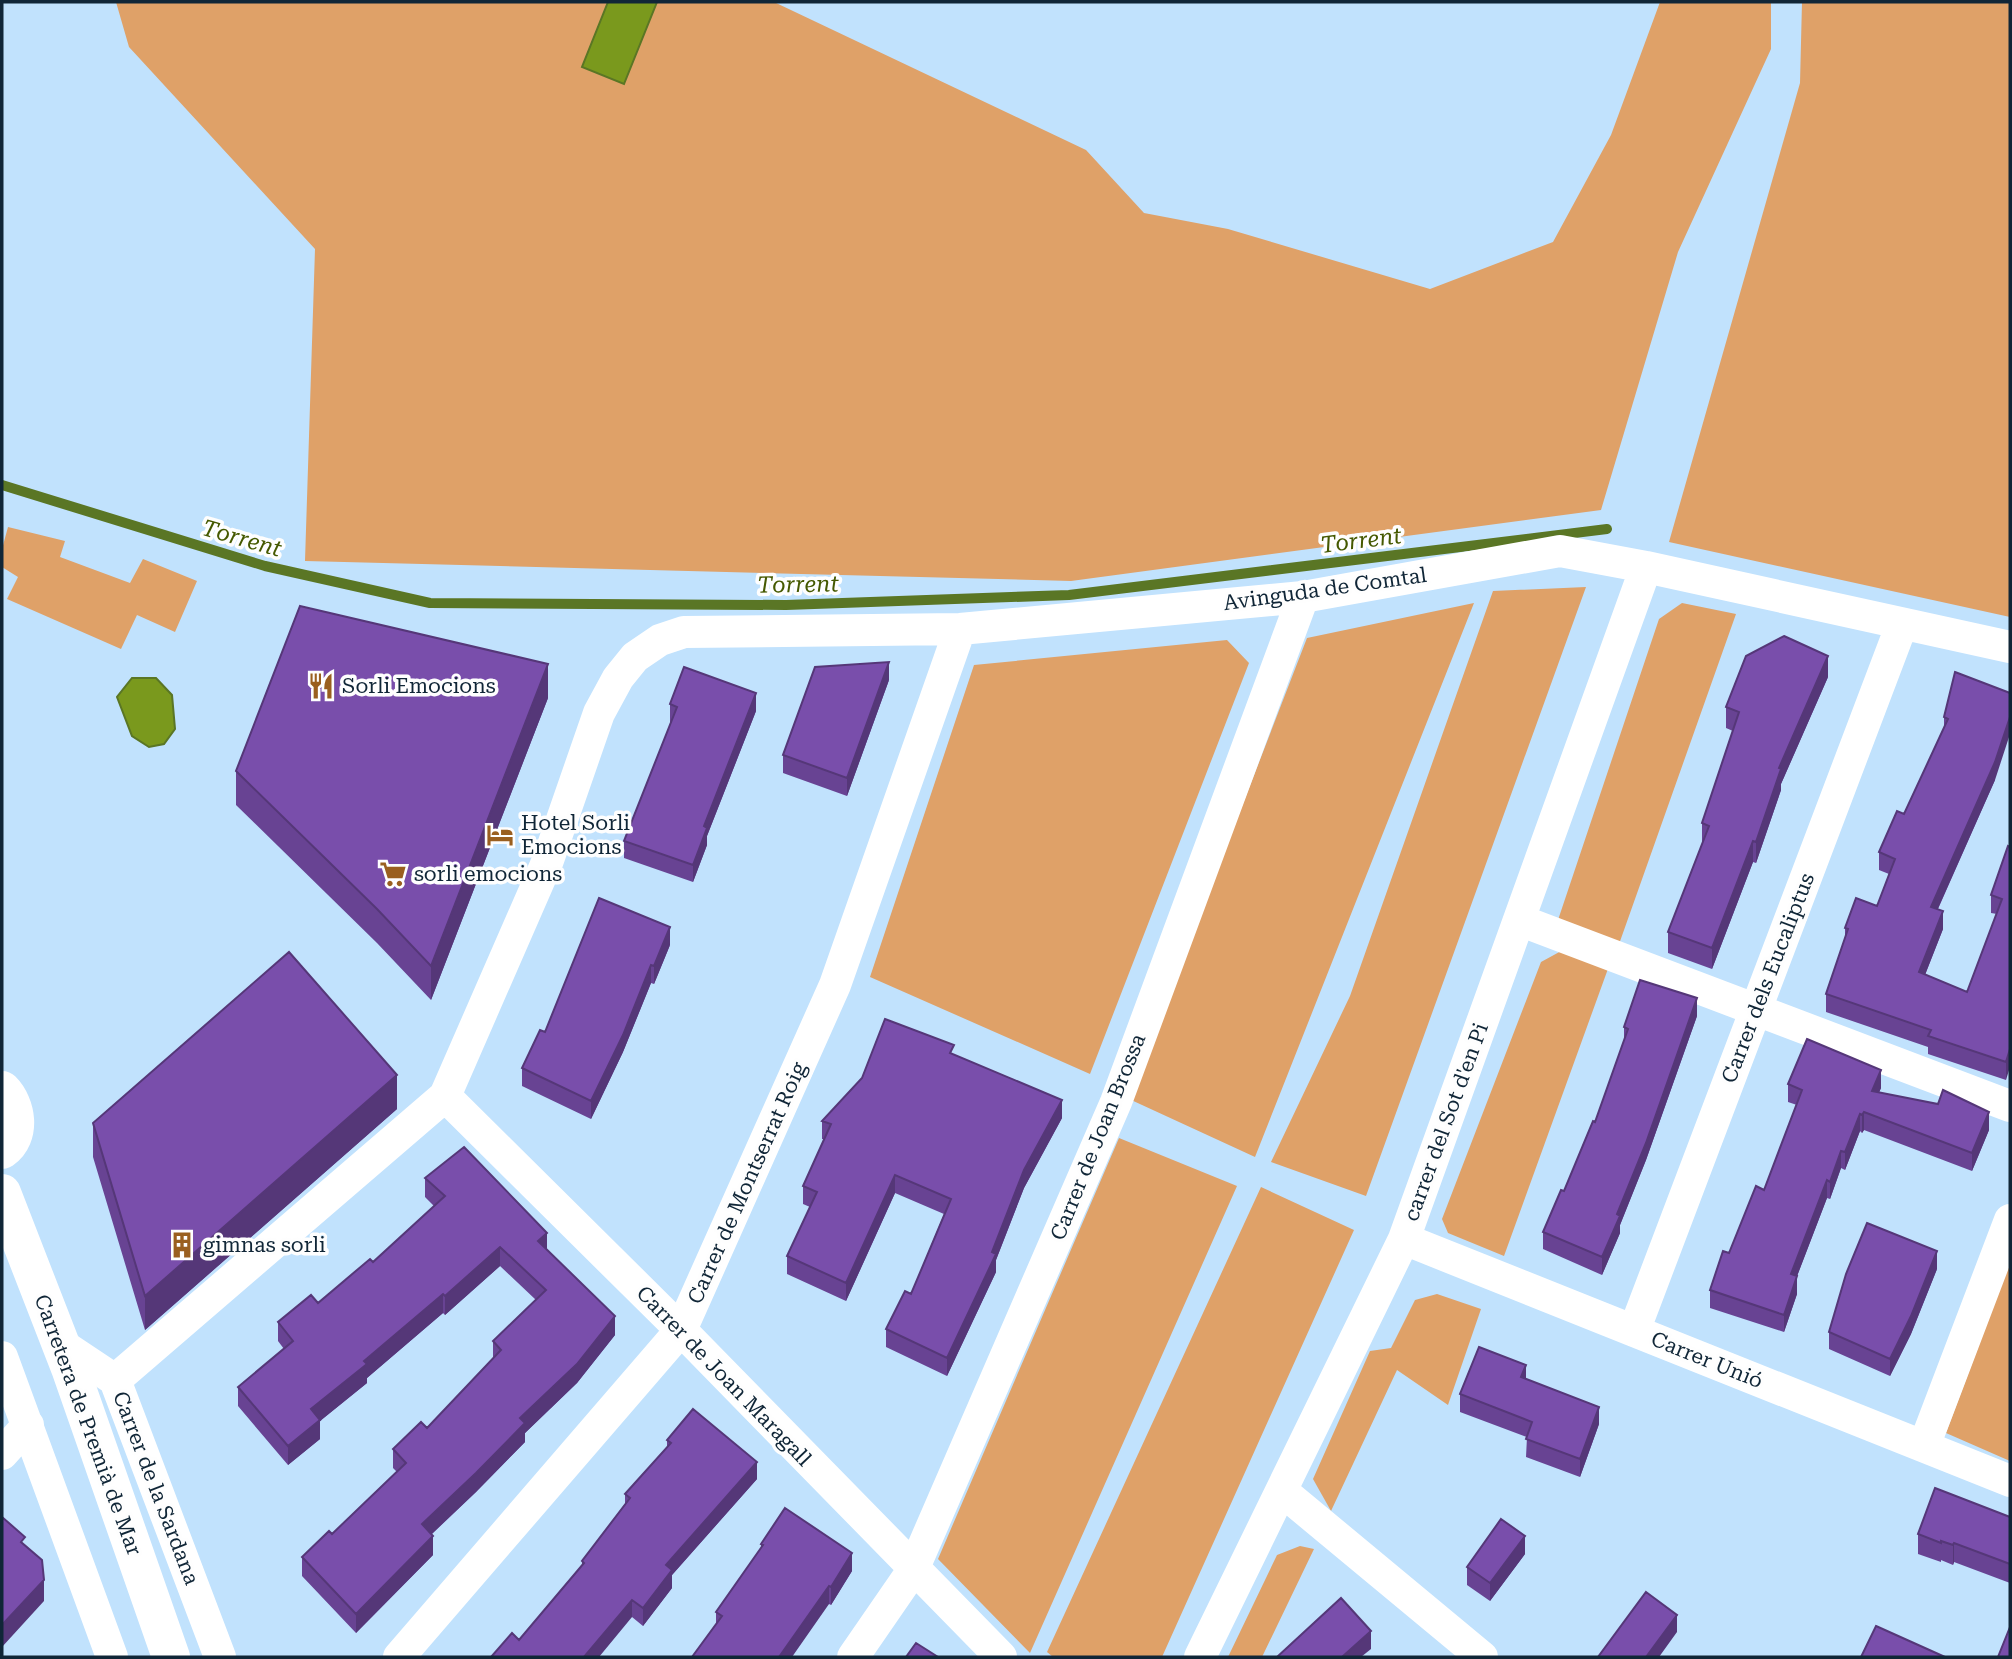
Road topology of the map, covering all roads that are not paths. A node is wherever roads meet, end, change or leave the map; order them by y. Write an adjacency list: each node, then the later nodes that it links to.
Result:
1 (1646, 567): 2 (street, Avinguda de Comtal); 3 (street, Avinguda de Comtal); 6 (street, carrer del Sot d'en Pi)
2 (1303, 597): 4 (street, Avinguda de Comtal); 25 (street, Carrer de Joan Brossa)
3 (1902, 624): 5 (street, Avinguda de Comtal); 7 (street, Carrer dels Eucaliptus)
4 (961, 629): 9 (street, Avinguda de Comtal); 15 (street, Carrer de Montserrat Roig)
5 (2010, 647)
6 (1519, 920): 7 (street); 14 (street, carrer del Sot d'en Pi)
7 (1756, 1010): 10 (street); 16 (street, Carrer dels Eucaliptus)
8 (2, 1090): 11 (street)
9 (445, 1096): 15 (street, Carrer de Joan Maragall); 19 (street)
10 (2010, 1106)
11 (2, 1150)
12 (2, 1193): 17 (street, Carretera de Premià de Mar)
13 (2010, 1220): 21 (street)
14 (1404, 1239): 16 (street, Carrer Unió); 24 (street, carrer del Sot d'en Pi)
15 (681, 1330): 25 (street, Carrer de Joan Maragall); 29 (street, Carrer de Montserrat Roig)
16 (1634, 1331): 21 (street, Carrer Unió)
17 (61, 1344): 19 (street, Carrer de la Sardana); 27 (street, Carretera de Premià de Mar)
18 (2, 1357): 20 (street)
19 (115, 1380): 28 (street, Carrer de la Sardana)
20 (28, 1424): 22 (street); 26 (street)
21 (1924, 1446): 23 (street, Carrer Unió)
22 (2, 1454)
23 (2010, 1481)
24 (1282, 1492): 32 (street, carrer del Sot d'en Pi); 33 (street)
25 (913, 1570): 30 (street, Carrer de Joan Brossa); 31 (street, Carrer de Joan Maragall)
26 (112, 1657)
27 (172, 1657)
28 (220, 1657)
29 (399, 1657)
30 (853, 1657)
31 (1001, 1657)
32 (1200, 1657)
33 (1482, 1657)

